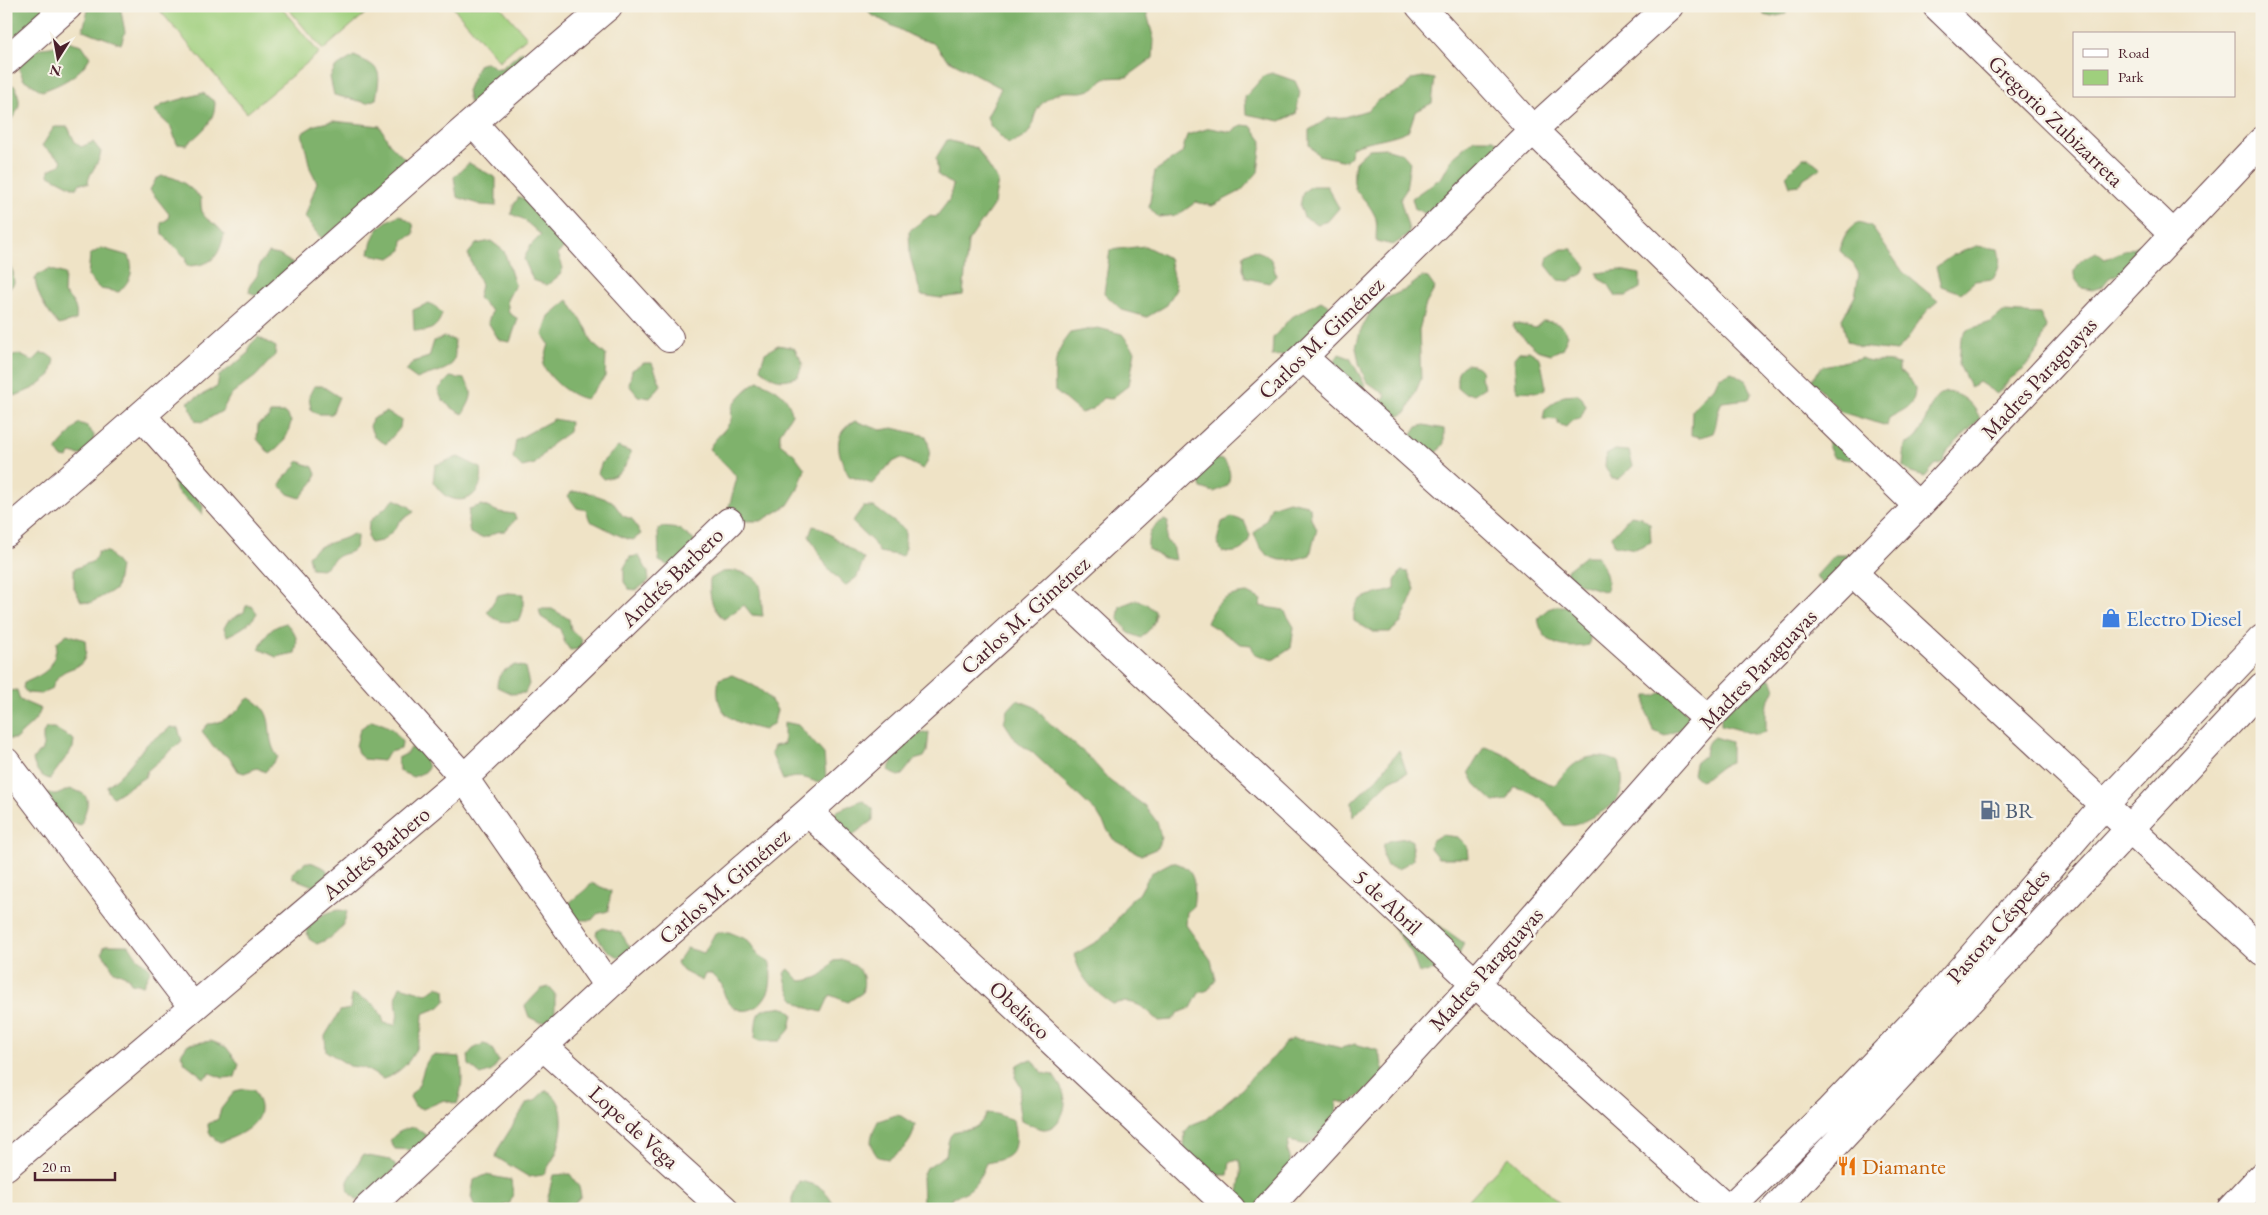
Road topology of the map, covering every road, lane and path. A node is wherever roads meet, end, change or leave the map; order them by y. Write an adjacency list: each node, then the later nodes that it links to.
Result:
1 (68, 6): 6 (street)
2 (1420, 6): 8 (street)
3 (1669, 6): 8 (street, Carlos M. Giménez)
4 (1937, 6): 10 (street, Gregorio Zubizarreta)
5 (598, 10): 7 (street)
6 (6, 61)
7 (473, 123): 11 (street); 13 (street)
8 (1533, 130): 12 (street, Carlos M. Giménez); 14 (street)
9 (2262, 141): 10 (street, Madres Paraguayas)
10 (2174, 235): 14 (street, Madres Paraguayas)
11 (669, 338)
12 (1303, 357): 18 (street, Carlos M. Giménez); 21 (street)
13 (142, 417): 16 (street); 23 (street)
14 (1918, 506): 17 (street, Madres Paraguayas)
15 (729, 522): 23 (street, Andrés Barbero)
16 (6, 533)
17 (1852, 572): 21 (street, Madres Paraguayas); 24 (street)
18 (1054, 590): 25 (street, Carlos M. Giménez); 28 (street, 5 de Abril)
19 (2262, 638): 24 (street, Pastora Céspedes)
20 (2262, 687): 26 (street, Pastora Céspedes)
21 (1708, 719): 28 (street, Madres Paraguayas)
22 (6, 762): 30 (street)
23 (464, 778): 29 (street); 30 (street, Andrés Barbero)
24 (2102, 806): 26 (street); 38 (street, Pastora Céspedes)
25 (808, 812): 29 (street, Carlos M. Giménez); 36 (street, Obelisco)
26 (2130, 830): 27 (street); 39 (street, Pastora Céspedes)
27 (2262, 951)
28 (1475, 983): 37 (street, Madres Paraguayas); 38 (street, 5 de Abril)
29 (608, 986): 31 (street, Carlos M. Giménez)
30 (193, 1007): 32 (street, Andrés Barbero)
31 (544, 1046): 34 (street, Carlos M. Giménez); 35 (street, Lope de Vega)
32 (6, 1166)
33 (2262, 1176): 40 (street)
34 (367, 1209)
35 (724, 1209)
36 (1231, 1209)
37 (1266, 1209)
38 (1728, 1209)
39 (1775, 1209)
40 (2231, 1209)

